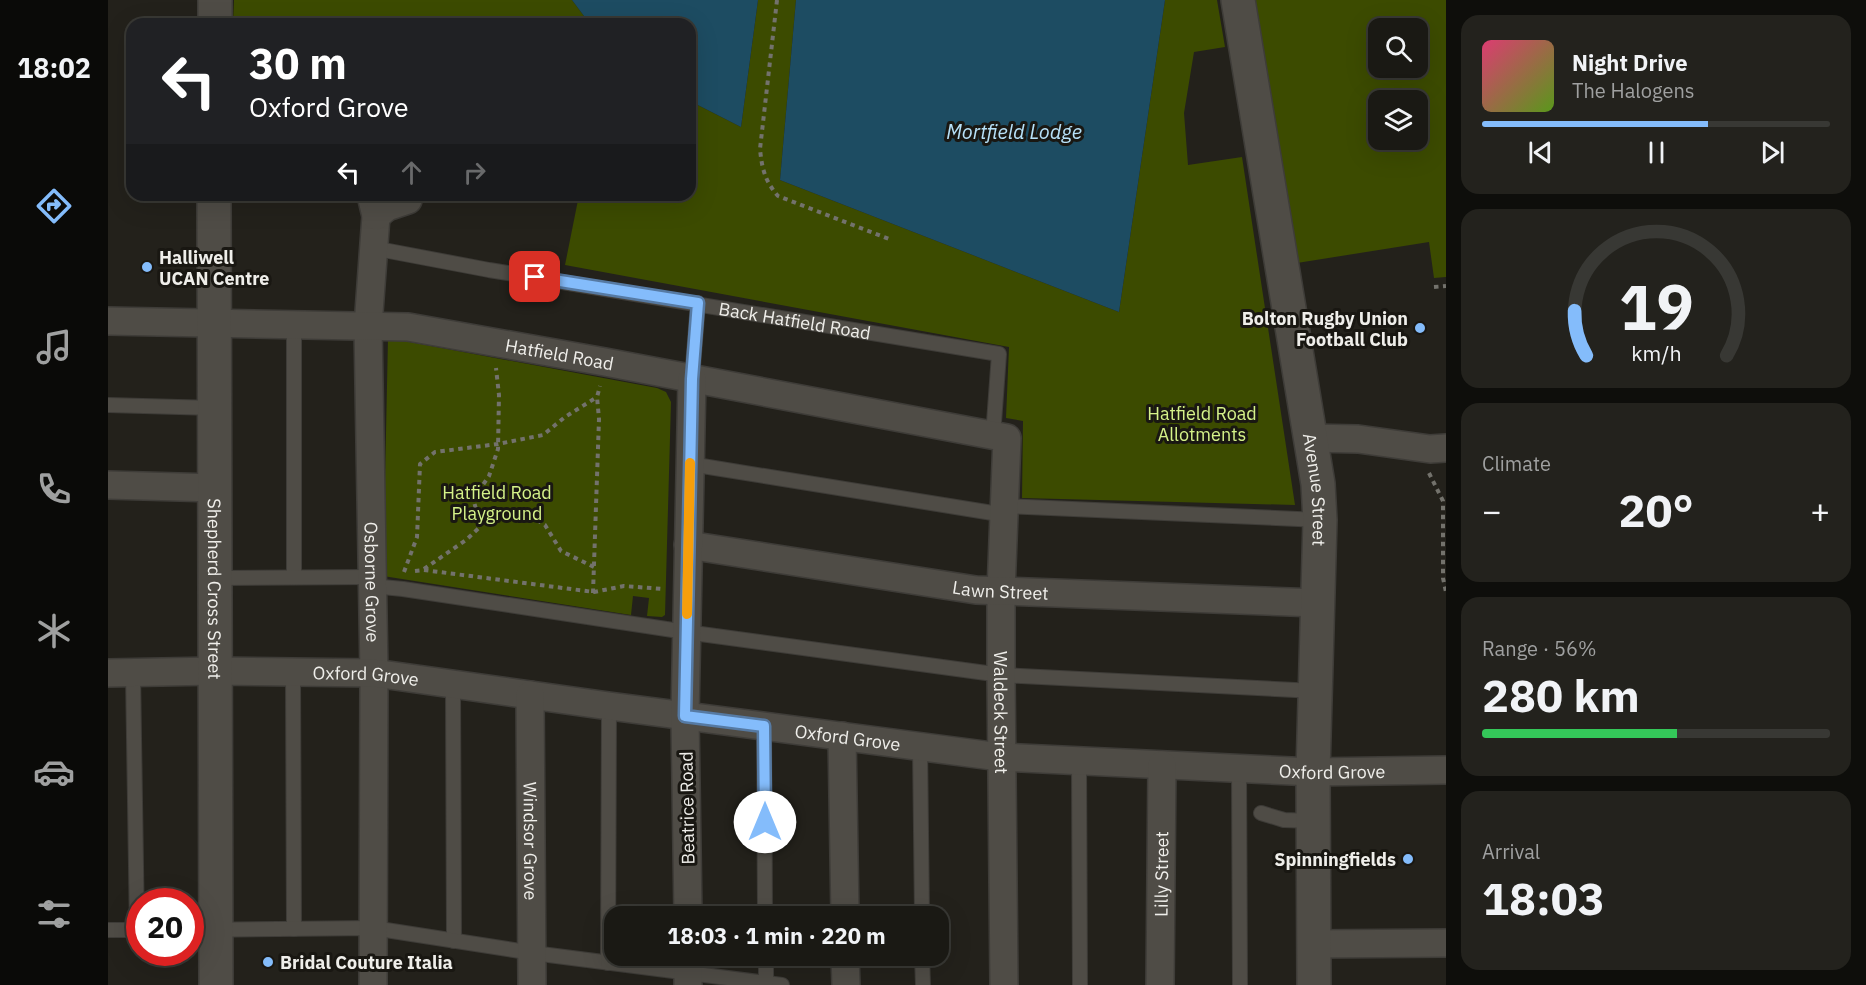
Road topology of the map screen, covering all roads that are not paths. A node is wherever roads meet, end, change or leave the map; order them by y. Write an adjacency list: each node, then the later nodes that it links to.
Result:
1 (215, 0): 3 (street)
2 (1238, 0): 17 (street, Avenue Street)
3 (214, 18)
4 (214, 201): 10 (street, Shepherd Cross Street)
5 (405, 201): 6 (street)
6 (373, 206): 7 (street)
7 (373, 248): 8 (lane, Back Hatfield Road); 12 (street)
8 (698, 303): 13 (lane, Beatrice Road); 16 (lane, Back Hatfield Road)
9 (108, 321): 10 (street, Hatfield Road)
10 (214, 324): 11 (street, Hatfield Road); 15 (street, Shepherd Cross Street)
11 (294, 325): 12 (street, Hatfield Road); 25 (lane)
12 (368, 326): 13 (street, Hatfield Road); 27 (street, Osborne Grove)
13 (692, 379): 16 (street, Hatfield Road); 19 (street, Beatrice Road)
14 (108, 405): 15 (lane)
15 (214, 408): 21 (street, Shepherd Cross Street)
16 (1000, 437): 22 (street, Waldeck Street)
17 (1309, 438): 18 (street); 23 (street, Avenue Street)
18 (1446, 448)
19 (690, 464): 22 (lane); 24 (street, Beatrice Road)
20 (108, 485): 21 (street)
21 (214, 488): 26 (street, Shepherd Cross Street)
22 (1005, 511): 23 (lane); 28 (street, Waldeck Street)
23 (1320, 520): 29 (street, Avenue Street)
24 (688, 545): 28 (street, Lawn Street); 30 (street, Beatrice Road)
25 (294, 577): 26 (lane); 27 (lane)
26 (215, 578): 31 (street, Shepherd Cross Street)
27 (372, 581): 30 (lane); 34 (street, Osborne Grove)
28 (1001, 591): 29 (street, Lawn Street); 35 (street, Waldeck Street)
29 (1317, 603): 37 (street, Avenue Street)
30 (687, 632): 35 (lane); 40 (street, Beatrice Road)
31 (215, 671): 32 (street, Oxford Grove); 33 (street, Oxford Grove); 58 (street, Shepherd Cross Street)
32 (293, 672): 34 (street, Oxford Grove); 60 (lane)
33 (121, 673): 52 (lane)
34 (374, 674): 36 (street, Oxford Grove); 59 (street, Osborne Grove)
35 (1001, 675): 37 (lane); 44 (street, Waldeck Street)
36 (453, 685): 38 (street, Oxford Grove); 65 (lane)
37 (1315, 691): 49 (street, Avenue Street)
38 (530, 695): 39 (street, Oxford Grove); 68 (street, Windsor Grove)
39 (609, 706): 40 (street, Oxford Grove); 53 (lane)
40 (685, 716): 41 (street, Oxford Grove); 54 (street, Beatrice Road)
41 (764, 726): 42 (street, Oxford Grove); 55 (lane)
42 (842, 736): 43 (street, Oxford Grove); 56 (street)
43 (920, 746): 44 (street, Oxford Grove); 57 (lane)
44 (1000, 757): 45 (street, Oxford Grove); 82 (street, Waldeck Street)
45 (1079, 760): 46 (street, Oxford Grove); 83 (lane)
46 (1162, 765): 47 (street, Oxford Grove); 84 (street, Lilly Street)
47 (1239, 768): 49 (street, Oxford Grove); 85 (lane)
48 (1446, 770): 49 (street, Oxford Grove)
49 (1313, 772): 51 (street, Avenue Street)
50 (1261, 813): 51 (lane)
51 (1313, 821): 67 (street, Avenue Street)
52 (135, 888)
53 (608, 906)
54 (688, 906)
55 (765, 906)
56 (845, 906)
57 (922, 906)
58 (204, 908)
59 (373, 928): 60 (lane); 65 (lane); 77 (street, Osborne Grove)
60 (294, 929): 63 (lane)
61 (108, 930): 62 (lane)
62 (126, 930)
63 (204, 930)
64 (204, 934): 76 (street, Shepherd Cross Street)
65 (454, 941): 68 (lane)
66 (1446, 942): 67 (street)
67 (1313, 944): 86 (street, Avenue Street)
68 (532, 952): 69 (lane); 78 (street, Windsor Grove)
69 (604, 962)
70 (638, 966): 74 (lane)
71 (766, 966): 75 (lane)
72 (845, 966): 80 (street)
73 (922, 966): 81 (lane)
74 (688, 971): 75 (lane)
75 (766, 983): 79 (lane)
76 (216, 985)
77 (374, 985)
78 (532, 985)
79 (782, 985)
80 (846, 985)
81 (922, 985)
82 (1004, 985)
83 (1080, 985)
84 (1160, 985)
85 (1240, 985)
86 (1314, 985)

